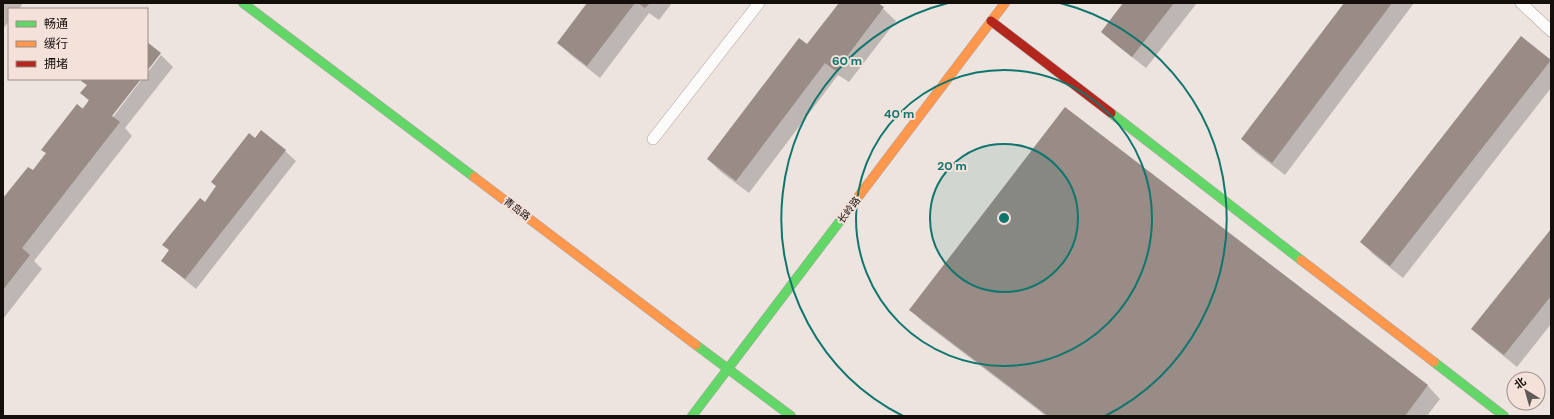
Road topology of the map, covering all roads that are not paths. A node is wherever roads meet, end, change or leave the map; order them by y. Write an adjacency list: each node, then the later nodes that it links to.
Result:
1 (243, 3): 8 (street, 青岛路)
2 (759, 3): 7 (lane)
3 (1005, 3): 5 (street, 长岭路)
4 (1520, 3): 6 (lane)
5 (991, 21): 8 (street, 长岭路); 11 (street)
6 (1551, 31)
7 (653, 139)
8 (729, 368): 9 (street, 长岭路); 10 (street, 青岛路)
9 (692, 416)
10 (791, 416)
11 (1504, 416)

